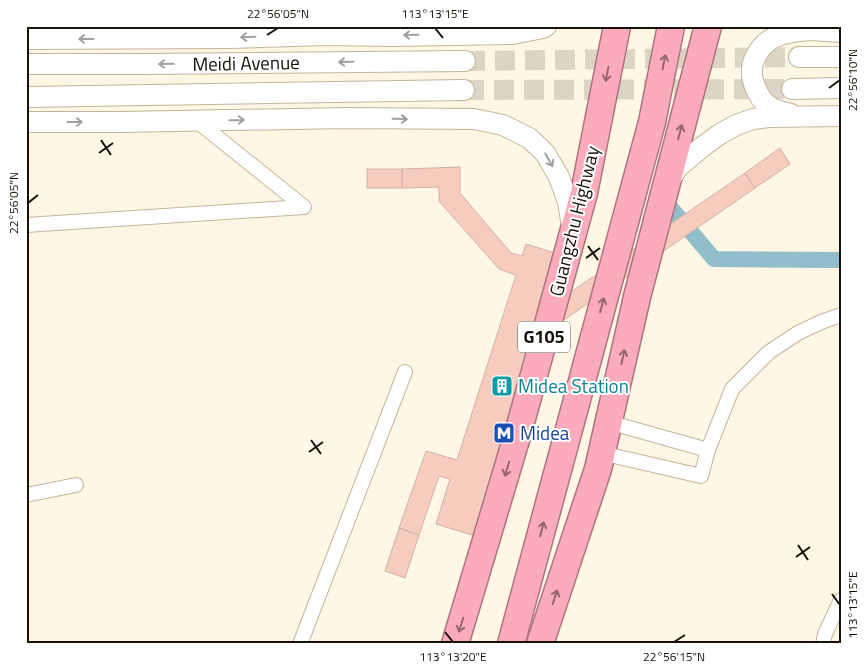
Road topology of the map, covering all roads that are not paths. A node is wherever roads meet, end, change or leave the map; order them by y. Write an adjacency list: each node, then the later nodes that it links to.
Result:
1 (546, 26): 7 (main road, one-way to 7)
2 (617, 26): 22 (highway, Guangzhu Highway / G105, one-way to 22)
3 (671, 26): 33 (highway, G105, one-way to 3)
4 (708, 26): 20 (highway, one-way to 4)
5 (808, 28): 6 (main road); 17 (main road)
6 (841, 32)
7 (26, 39)
8 (799, 56): 9 (main road)
9 (841, 56)
10 (465, 60): 11 (main road, Meidi Avenue, one-way to 11)
11 (26, 64)
12 (841, 88): 13 (main road)
13 (792, 89)
14 (464, 90): 15 (main road, Meidi Avenue)
15 (26, 97)
16 (841, 116): 17 (main road)
17 (803, 117): 20 (main road)
18 (198, 121): 19 (main road, one-way to 18); 21 (street); 22 (main road, one-way to 22)
19 (26, 122)
20 (666, 186): 25 (highway, one-way to 20)
21 (26, 225)
22 (573, 232): 32 (highway, Guangzhu Highway / G105, one-way to 32)
23 (841, 315): 26 (street)
24 (405, 372): 31 (street)
25 (608, 422): 26 (street); 27 (highway)
26 (708, 450): 27 (street)
27 (601, 453): 34 (highway, one-way to 27)
28 (76, 485): 29 (street)
29 (26, 495)
30 (841, 600): 35 (street)
31 (300, 644)
32 (455, 644)
33 (511, 644)
34 (540, 644)
35 (822, 644)

